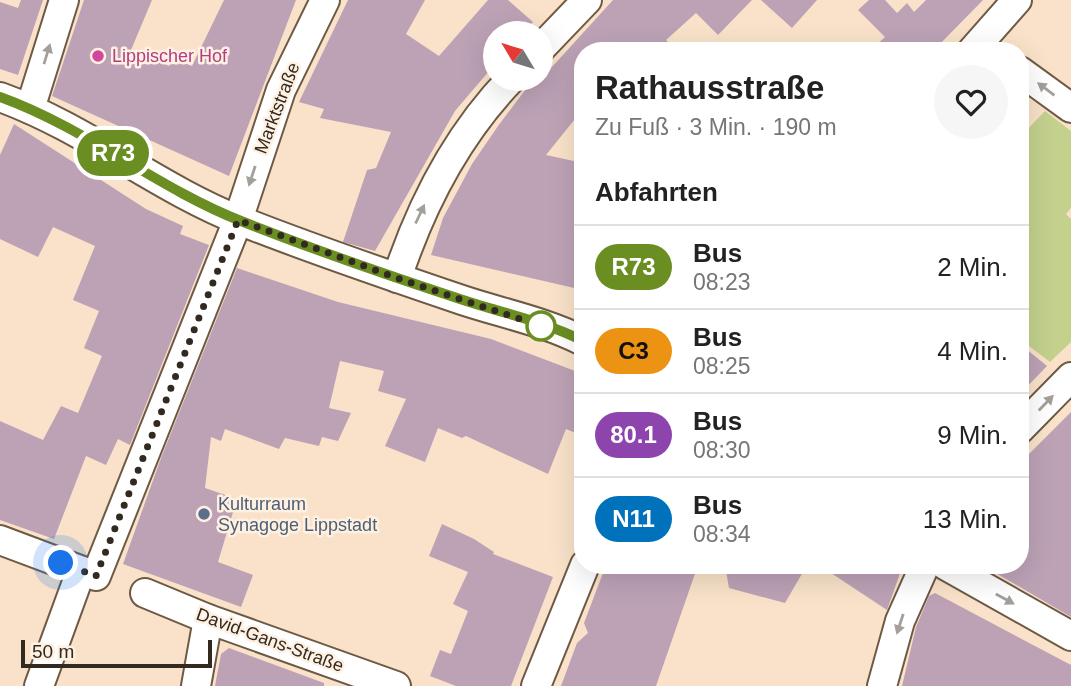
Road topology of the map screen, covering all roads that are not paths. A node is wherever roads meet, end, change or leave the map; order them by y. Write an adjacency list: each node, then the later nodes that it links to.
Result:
1 (64, 0): 10 (street, one-way to 1)
2 (325, 0): 12 (street, Marktstraße, one-way to 12)
3 (587, 0): 5 (street)
4 (1017, 0): 6 (street)
5 (553, 35)
6 (983, 42)
7 (1029, 78): 11 (street, one-way to 7)
8 (499, 91): 13 (street, one-way to 8)
9 (1, 100): 10 (street)
10 (30, 108): 12 (street)
11 (1071, 108)
12 (238, 220): 13 (street); 18 (street, Marktstraße)
13 (397, 278): 14 (street)
14 (574, 338)
15 (1071, 377): 16 (street, one-way to 15)
16 (1029, 420)
17 (0, 540): 18 (street)
18 (88, 573): 25 (street, Marktstraße)
19 (581, 574): 28 (street)
20 (921, 574): 29 (street, one-way to 29)
21 (961, 574): 24 (street, one-way to 24)
22 (145, 593): 23 (street, David-Gans-Straße)
23 (208, 619): 26 (street); 27 (street, David-Gans-Straße)
24 (1071, 636)
25 (38, 686)
26 (196, 686)
27 (396, 686)
28 (536, 686)
29 (882, 686)

